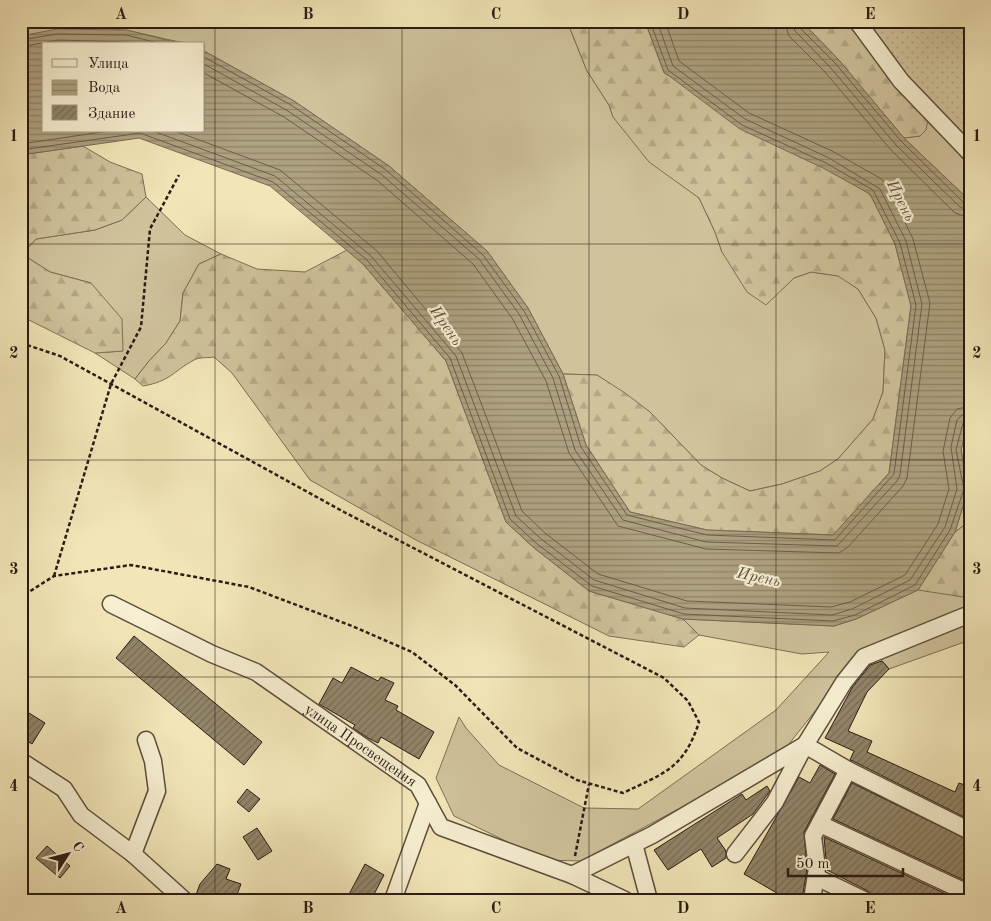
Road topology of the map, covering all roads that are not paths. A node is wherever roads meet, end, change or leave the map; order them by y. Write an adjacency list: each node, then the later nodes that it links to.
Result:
1 (857, 21): 2 (street)
2 (970, 154)
3 (112, 604): 9 (street, улица Просвещения)
4 (970, 614): 6 (street)
5 (146, 740): 13 (street)
6 (806, 745): 8 (street); 12 (street); 14 (street)
7 (21, 761): 13 (street)
8 (848, 770): 10 (street); 11 (street)
9 (428, 803): 15 (street, улица Просвещения); 19 (street)
10 (820, 824): 16 (street); 17 (street)
11 (970, 830)
12 (634, 844): 15 (street); 21 (street)
13 (133, 854): 18 (street)
14 (735, 854)
15 (572, 875): 20 (street, улица Просвещения)
16 (816, 877): 22 (street); 23 (street)
17 (970, 894)
18 (184, 900)
19 (394, 900)
20 (625, 900)
21 (649, 900)
22 (812, 900)
23 (864, 900)

